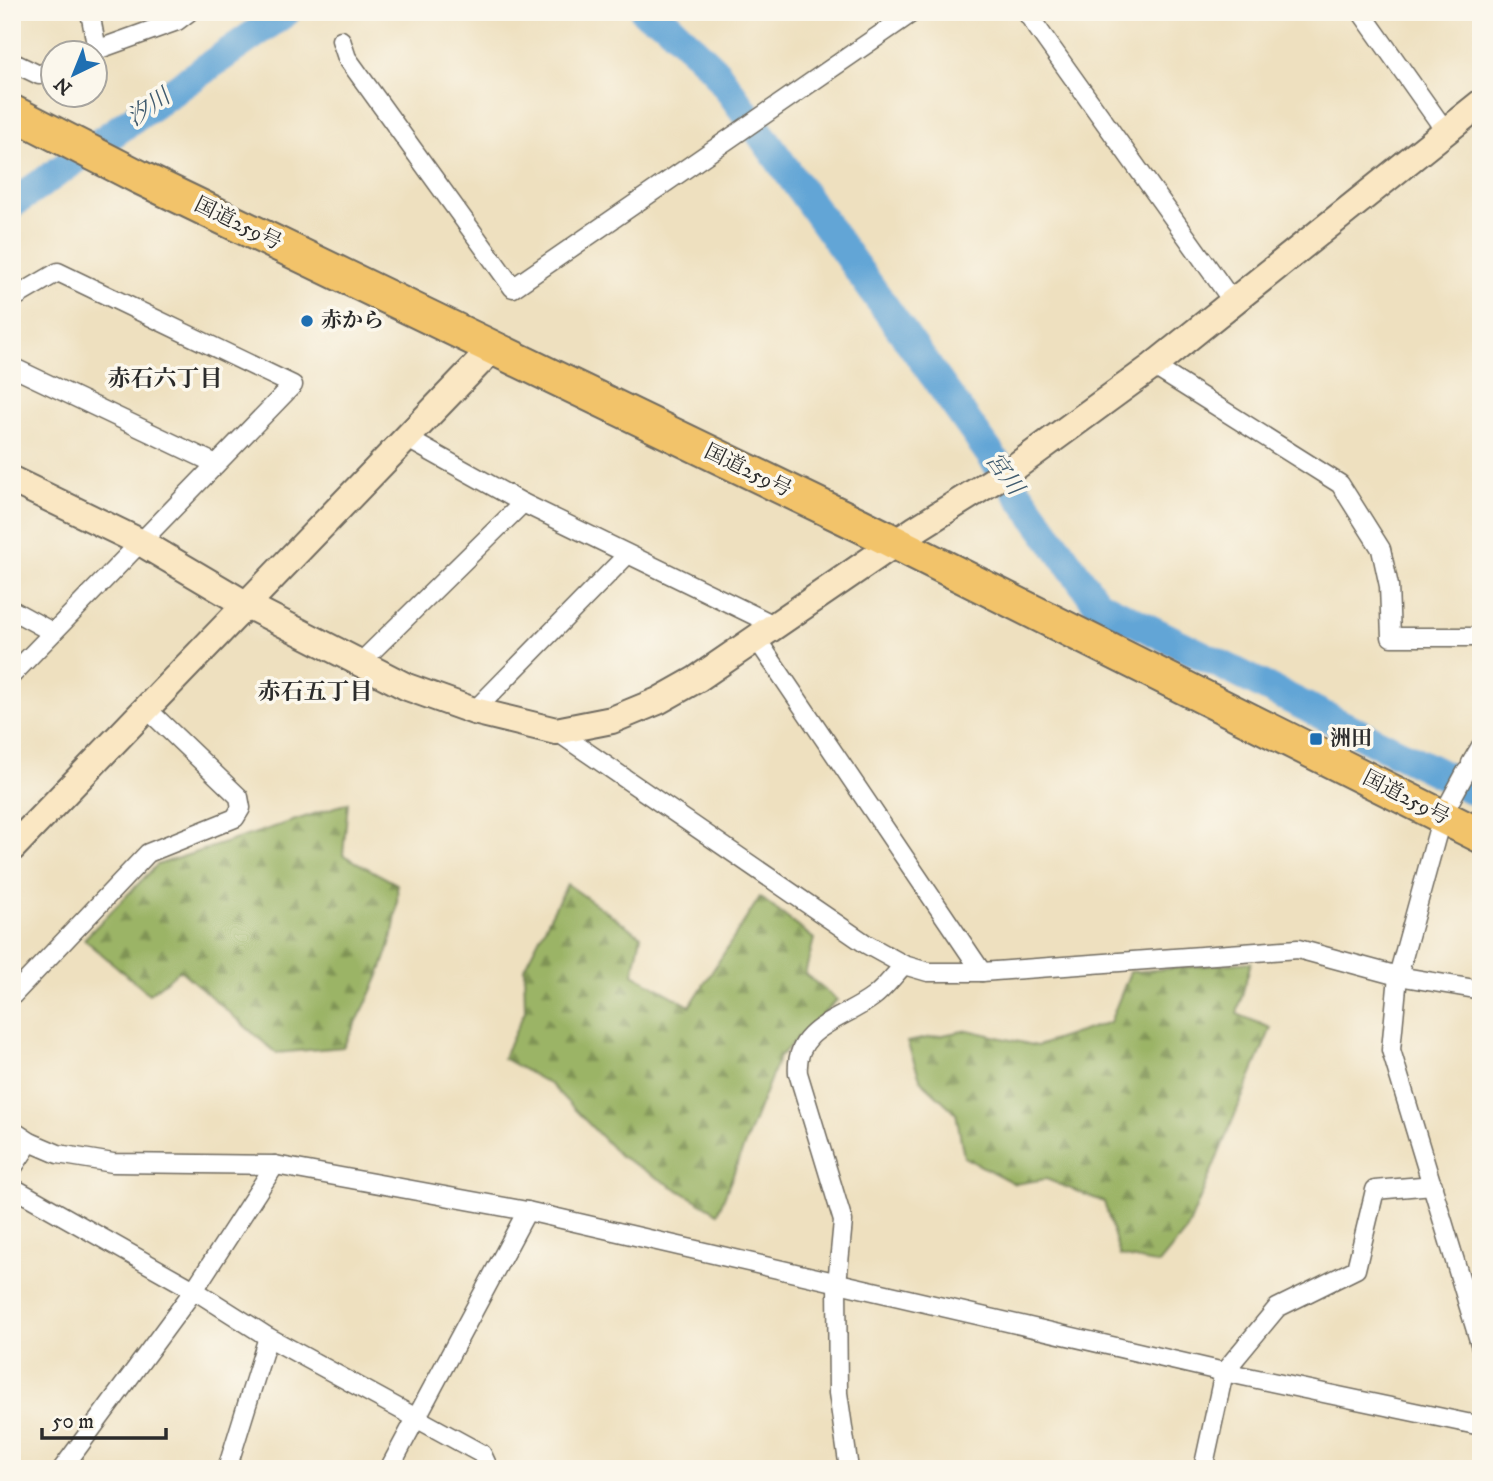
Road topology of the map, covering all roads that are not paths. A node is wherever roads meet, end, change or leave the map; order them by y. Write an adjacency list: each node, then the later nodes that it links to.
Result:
1 (90, 12): 6 (street)
2 (189, 12): 8 (street)
3 (914, 12): 7 (street)
4 (1026, 12): 15 (street)
5 (1361, 12): 13 (street)
6 (93, 38)
7 (341, 40)
8 (108, 46)
9 (12, 62): 10 (street)
10 (38, 75)
11 (1481, 103): 13 (street)
12 (22, 118): 16 (highway, 国道259号)
13 (1446, 132): 15 (street)
14 (12, 299): 20 (street)
15 (1233, 302): 17 (street)
16 (494, 347): 19 (street); 24 (highway, 国道259号)
17 (1153, 366): 24 (street); 30 (street)
18 (12, 368): 20 (street)
19 (406, 438): 22 (street); 26 (street)
20 (216, 464): 23 (street)
21 (12, 480): 23 (street)
22 (523, 503): 25 (street); 31 (street)
23 (142, 543): 26 (street); 28 (street)
24 (897, 543): 29 (street); 37 (highway, 国道259号)
25 (627, 555): 29 (street); 34 (street)
26 (245, 604): 31 (street); 33 (street)
27 (12, 610): 28 (street)
28 (52, 632): 32 (street)
29 (765, 632): 35 (street); 41 (street)
30 (1481, 637)
31 (361, 662): 34 (street)
32 (12, 675)
33 (147, 709): 39 (street); 44 (street)
34 (474, 711): 35 (street)
35 (556, 731): 40 (street)
36 (1481, 747): 37 (street)
37 (1447, 807): 38 (highway, 国道259号); 42 (street)
38 (1481, 836)
39 (12, 848)
40 (904, 965): 41 (street); 52 (street)
41 (982, 972): 42 (street)
42 (1398, 976): 43 (street); 49 (street)
43 (1481, 990)
44 (12, 996)
45 (12, 1130): 46 (street)
46 (30, 1142): 47 (street); 48 (street)
47 (275, 1165): 51 (street); 53 (street)
48 (12, 1169)
49 (1433, 1185): 55 (street); 56 (street)
50 (12, 1187): 53 (street)
51 (527, 1211): 52 (street); 57 (street)
52 (837, 1284): 56 (street); 63 (street)
53 (194, 1290): 54 (street); 59 (street)
54 (268, 1337): 57 (street); 60 (street)
55 (1481, 1347)
56 (1224, 1372): 58 (street); 64 (street)
57 (417, 1418): 61 (street); 62 (street)
58 (1481, 1426)
59 (62, 1469)
60 (227, 1469)
61 (389, 1469)
62 (489, 1469)
63 (849, 1469)
64 (1203, 1469)

